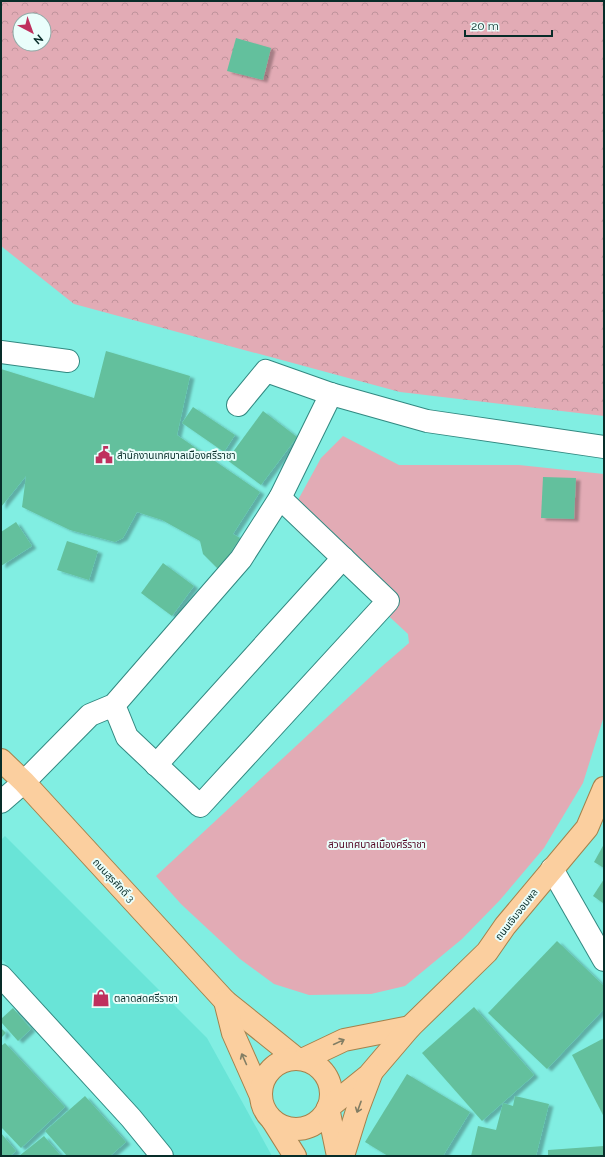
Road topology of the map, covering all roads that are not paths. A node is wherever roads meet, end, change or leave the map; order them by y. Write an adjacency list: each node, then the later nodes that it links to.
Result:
1 (1, 352): 2 (street)
2 (68, 361)
3 (331, 394): 4 (street); 5 (street); 6 (street)
4 (238, 405)
5 (604, 447)
6 (280, 498): 7 (street); 8 (street)
7 (343, 558): 10 (street); 10 (street)
8 (114, 705): 10 (street); 11 (street)
9 (1, 760): 11 (main road, ถนนสุรศักดิ์ 3)
10 (156, 765)
11 (24, 782): 13 (street); 17 (main road, ถนนสุรศักดิ์ 3)
12 (604, 788): 14 (main road, ถนนเจิมจอมพล)
13 (1, 802)
14 (552, 870): 15 (street); 18 (main road, ถนนเจิมจอมพล)
15 (604, 960)
16 (1, 976): 24 (street)
17 (225, 1001): 19 (main road, ถนนสุรศักดิ์ 3); 21 (main road, ถนนสุรศักดิ์ 3, one-way to 17)
18 (410, 1027): 19 (main road, one-way to 18); 20 (main road, ถนนเจิมจอมพล)
19 (300, 1059): 21 (main road); 22 (main road)
20 (372, 1071): 22 (main road, ถนนเจิมจอมพล); 27 (main road, one-way to 27)
21 (260, 1094): 23 (main road)
22 (328, 1108): 23 (main road); 26 (main road)
23 (273, 1120): 25 (main road)
24 (162, 1156)
25 (294, 1156)
26 (338, 1156)
27 (343, 1156)

